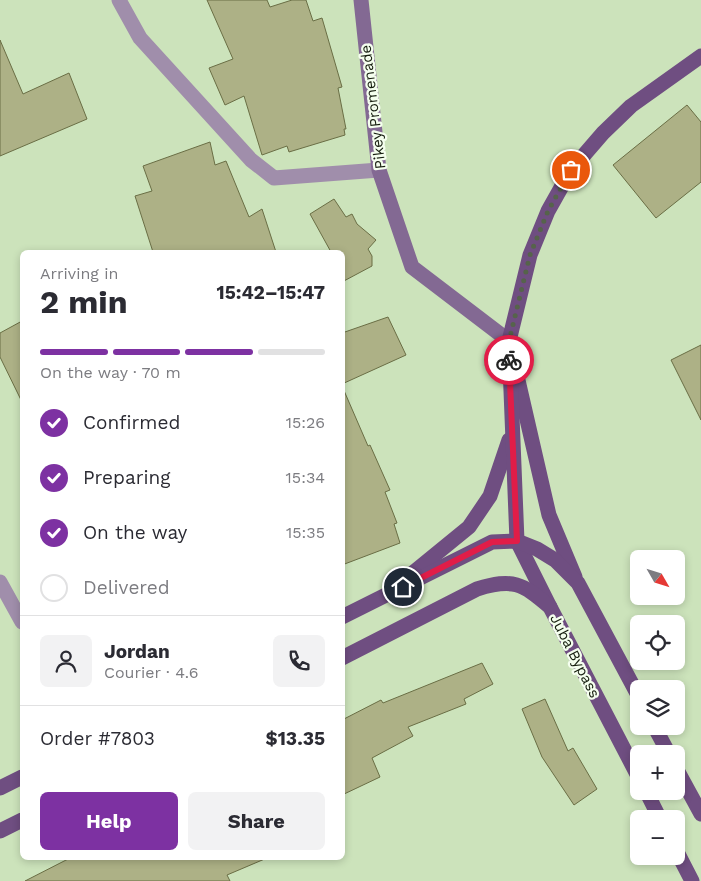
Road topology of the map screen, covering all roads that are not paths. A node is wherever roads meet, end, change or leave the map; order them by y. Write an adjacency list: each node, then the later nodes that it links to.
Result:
1 (119, 0): 4 (street)
2 (361, 0): 4 (street, Pikey Promenade)
3 (701, 56): 5 (main road)
4 (379, 170): 5 (street, Pikey Promenade)
5 (509, 341): 6 (main road); 9 (main road)
6 (512, 431): 7 (main road); 10 (main road)
7 (517, 541): 9 (main road); 10 (main road); 11 (main road)
8 (0, 582): 13 (street)
9 (578, 583): 15 (main road)
10 (385, 596): 12 (main road)
11 (550, 607): 14 (main road, Juba Bypass); 16 (main road, Juba Bypass)
12 (345, 616)
13 (20, 618)
14 (345, 656)
15 (630, 680)
16 (630, 761)
17 (20, 778): 19 (main road)
18 (685, 785): 20 (main road)
19 (0, 788)
20 (701, 814)
21 (20, 821): 22 (main road)
22 (0, 831)
23 (684, 865): 24 (main road)
24 (692, 881)

